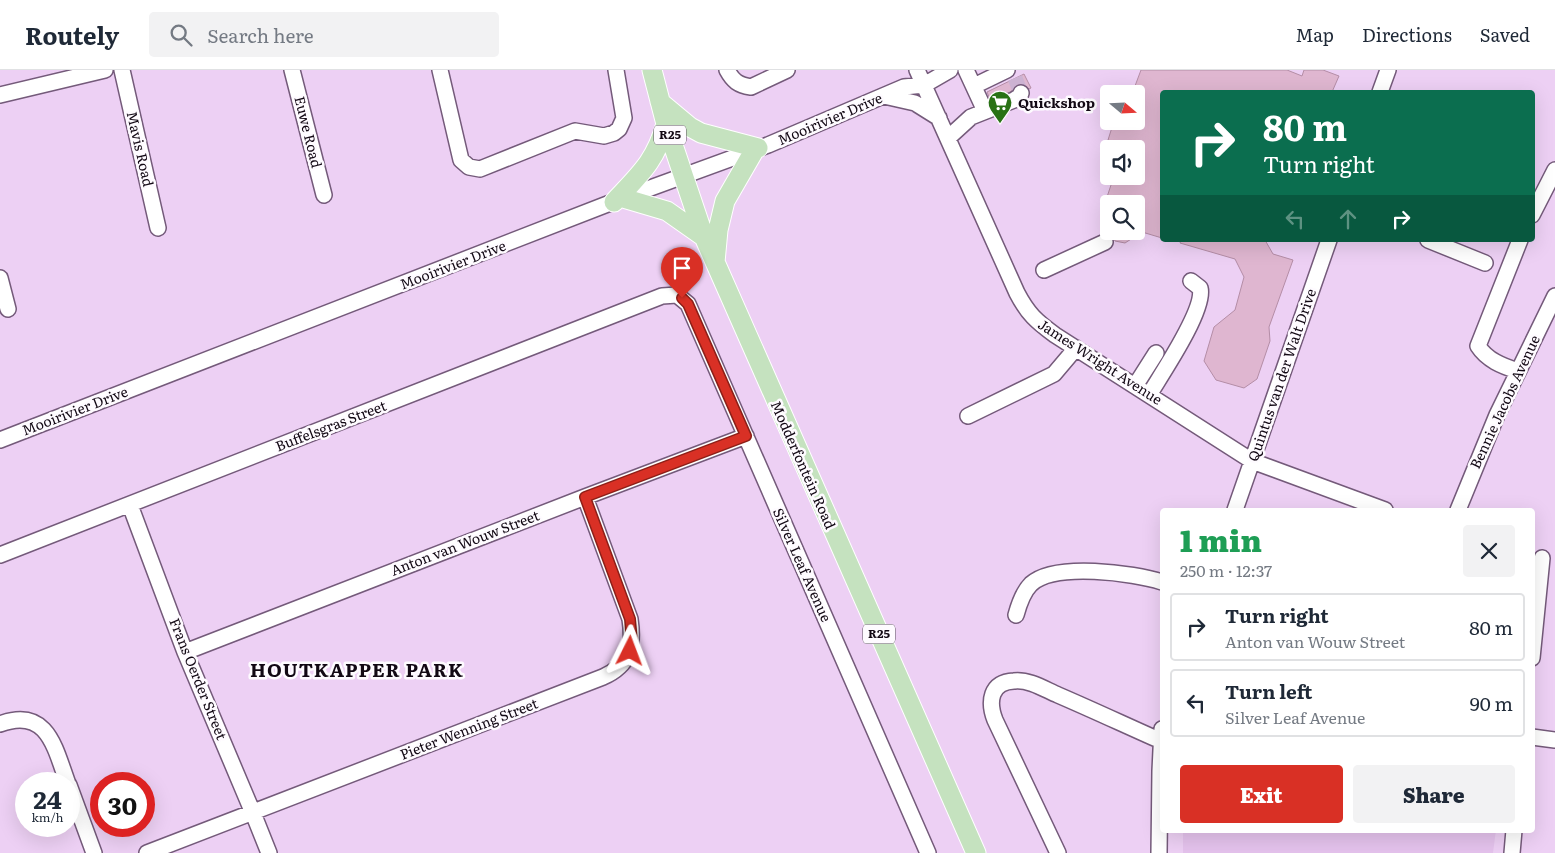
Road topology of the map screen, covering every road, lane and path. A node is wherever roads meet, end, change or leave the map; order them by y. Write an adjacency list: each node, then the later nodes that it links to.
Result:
1 (105, 70): 17 (street)
2 (122, 70): 30 (street, Mavis Road)
3 (292, 70): 27 (street, Euwe Road)
4 (440, 70): 5 (street)
5 (616, 70)
6 (652, 70): 19 (main road, Modderfontein Road / R25)
7 (727, 70): 8 (street)
8 (787, 70)
9 (952, 70): 13 (street, Mooirivier Drive); 21 (street)
10 (966, 70): 14 (street)
11 (1388, 70): 15 (street)
12 (1012, 73): 14 (street)
13 (922, 75): 18 (street, Mooirivier Drive); 21 (street, James Wright Avenue)
14 (974, 86): 20 (street)
15 (1381, 90)
16 (1021, 93): 20 (street)
17 (0, 95)
18 (884, 96): 21 (street); 24 (street, Mooirivier Drive)
19 (660, 102): 22 (main road, Modderfontein Road / R25); 24 (main road)
20 (985, 111): 23 (street)
21 (937, 114): 23 (street, James Wright Avenue)
22 (666, 124): 26 (main road, Modderfontein Road / R25); 28 (main road)
23 (948, 138): 44 (street, James Wright Avenue)
24 (757, 149): 26 (street, Mooirivier Drive); 36 (main road)
25 (1555, 170): 29 (street)
26 (683, 177): 28 (street, Mooirivier Drive); 31 (main road, Modderfontein Road / R25)
27 (324, 195)
28 (619, 200): 31 (main road); 51 (street, Mooirivier Drive)
29 (1535, 210)
30 (158, 228)
31 (704, 237): 36 (main road, Modderfontein Road / R25)
32 (1105, 242): 38 (street)
33 (1328, 242): 52 (street, Quintus van der Walt Drive)
34 (1433, 242): 37 (street)
35 (1519, 242): 46 (street)
36 (715, 263): 77 (main road, Modderfontein Road / R25)
37 (1485, 263)
38 (1044, 270)
39 (0, 278): 43 (street)
40 (1191, 281): 48 (street)
41 (662, 296): 50 (street, Silver Leaf Avenue); 54 (street, Buffelsgras Street)
42 (1555, 296): 46 (street, Bennie Jacobs Avenue)
43 (8, 309)
44 (1076, 348): 47 (street, James Wright Avenue); 49 (street)
45 (1156, 353): 47 (street)
46 (1518, 371): 57 (street, Bennie Jacobs Avenue)
47 (1135, 386): 48 (street, James Wright Avenue)
48 (1149, 395): 52 (street, James Wright Avenue)
49 (968, 416)
50 (746, 436): 53 (street, Anton van Wouw Street); 76 (street, Silver Leaf Avenue)
51 (0, 440)
52 (1252, 461): 55 (street, Quintus van der Walt Drive); 56 (street, James Wright Avenue)
53 (585, 497): 63 (street, Anton van Wouw Street); 69 (street, Pieter Wenning Street)
54 (130, 505): 58 (street, Buffelsgras Street); 63 (street, Frans Oerder Street)
55 (1235, 508)
56 (1380, 508)
57 (1459, 508)
58 (0, 555)
59 (1543, 558): 62 (street)
60 (1160, 582): 61 (street)
61 (1016, 615)
62 (1535, 631)
63 (185, 652): 69 (street, Frans Oerder Street)
64 (0, 724): 68 (street)
65 (1160, 734): 78 (street)
66 (1535, 737): 67 (street)
67 (1555, 740)
68 (64, 772)
69 (253, 813): 74 (street, Pieter Wenning Street); 75 (street, Frans Oerder Street)
70 (80, 814): 73 (street)
71 (1160, 814): 79 (street)
72 (1514, 833): 80 (street)
73 (94, 853)
74 (147, 853)
75 (269, 853)
76 (928, 853)
77 (976, 853)
78 (1058, 853)
79 (1159, 853)
80 (1512, 853)

